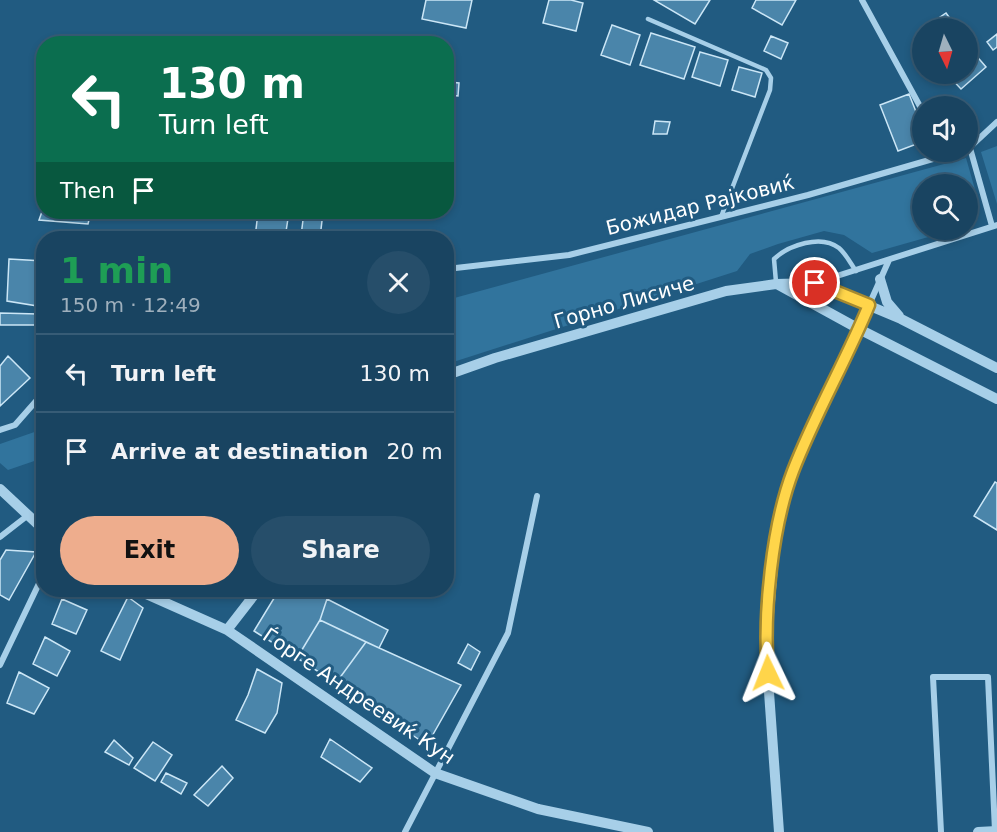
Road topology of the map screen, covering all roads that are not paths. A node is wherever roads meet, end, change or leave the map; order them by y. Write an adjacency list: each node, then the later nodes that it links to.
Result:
1 (862, 0): 3 (street)
2 (648, 19): 8 (lane)
3 (914, 96)
4 (997, 122): 5 (street)
5 (978, 139)
6 (922, 162): 8 (street, Божидар Рајковиќ)
7 (973, 162): 9 (street)
8 (721, 217): 11 (street, Божидар Рајковиќ)
9 (995, 225): 10 (street)
10 (889, 260): 12 (street); 13 (street)
11 (454, 268)
12 (856, 271): 14 (street); 15 (lane)
13 (880, 279): 16 (street); 17 (street)
14 (815, 283): 15 (street, Горно Лисиче); 16 (street)
15 (776, 284): 18 (street); 20 (street, Горно Лисиче)
16 (869, 305): 17 (street); 18 (street)
17 (901, 319): 19 (street)
18 (859, 329): 21 (street); 38 (street)
19 (997, 368)
20 (454, 373)
21 (997, 399)
22 (36, 401): 23 (street)
23 (0, 430)
24 (0, 489): 26 (street)
25 (537, 496): 34 (street)
26 (27, 516): 27 (street); 28 (street)
27 (36, 523)
28 (0, 537)
29 (36, 590): 33 (street)
30 (153, 597): 32 (street)
31 (253, 597): 32 (street)
32 (227, 630): 34 (street, Ѓорге Андреевиќ Кун)
33 (0, 665)
34 (435, 773): 36 (street); 37 (street, Ѓорге Андреевиќ Кун)
35 (996, 831): 39 (street); 40 (street)
36 (405, 832)
37 (648, 832)
38 (779, 832)
39 (941, 832)
40 (978, 832)

